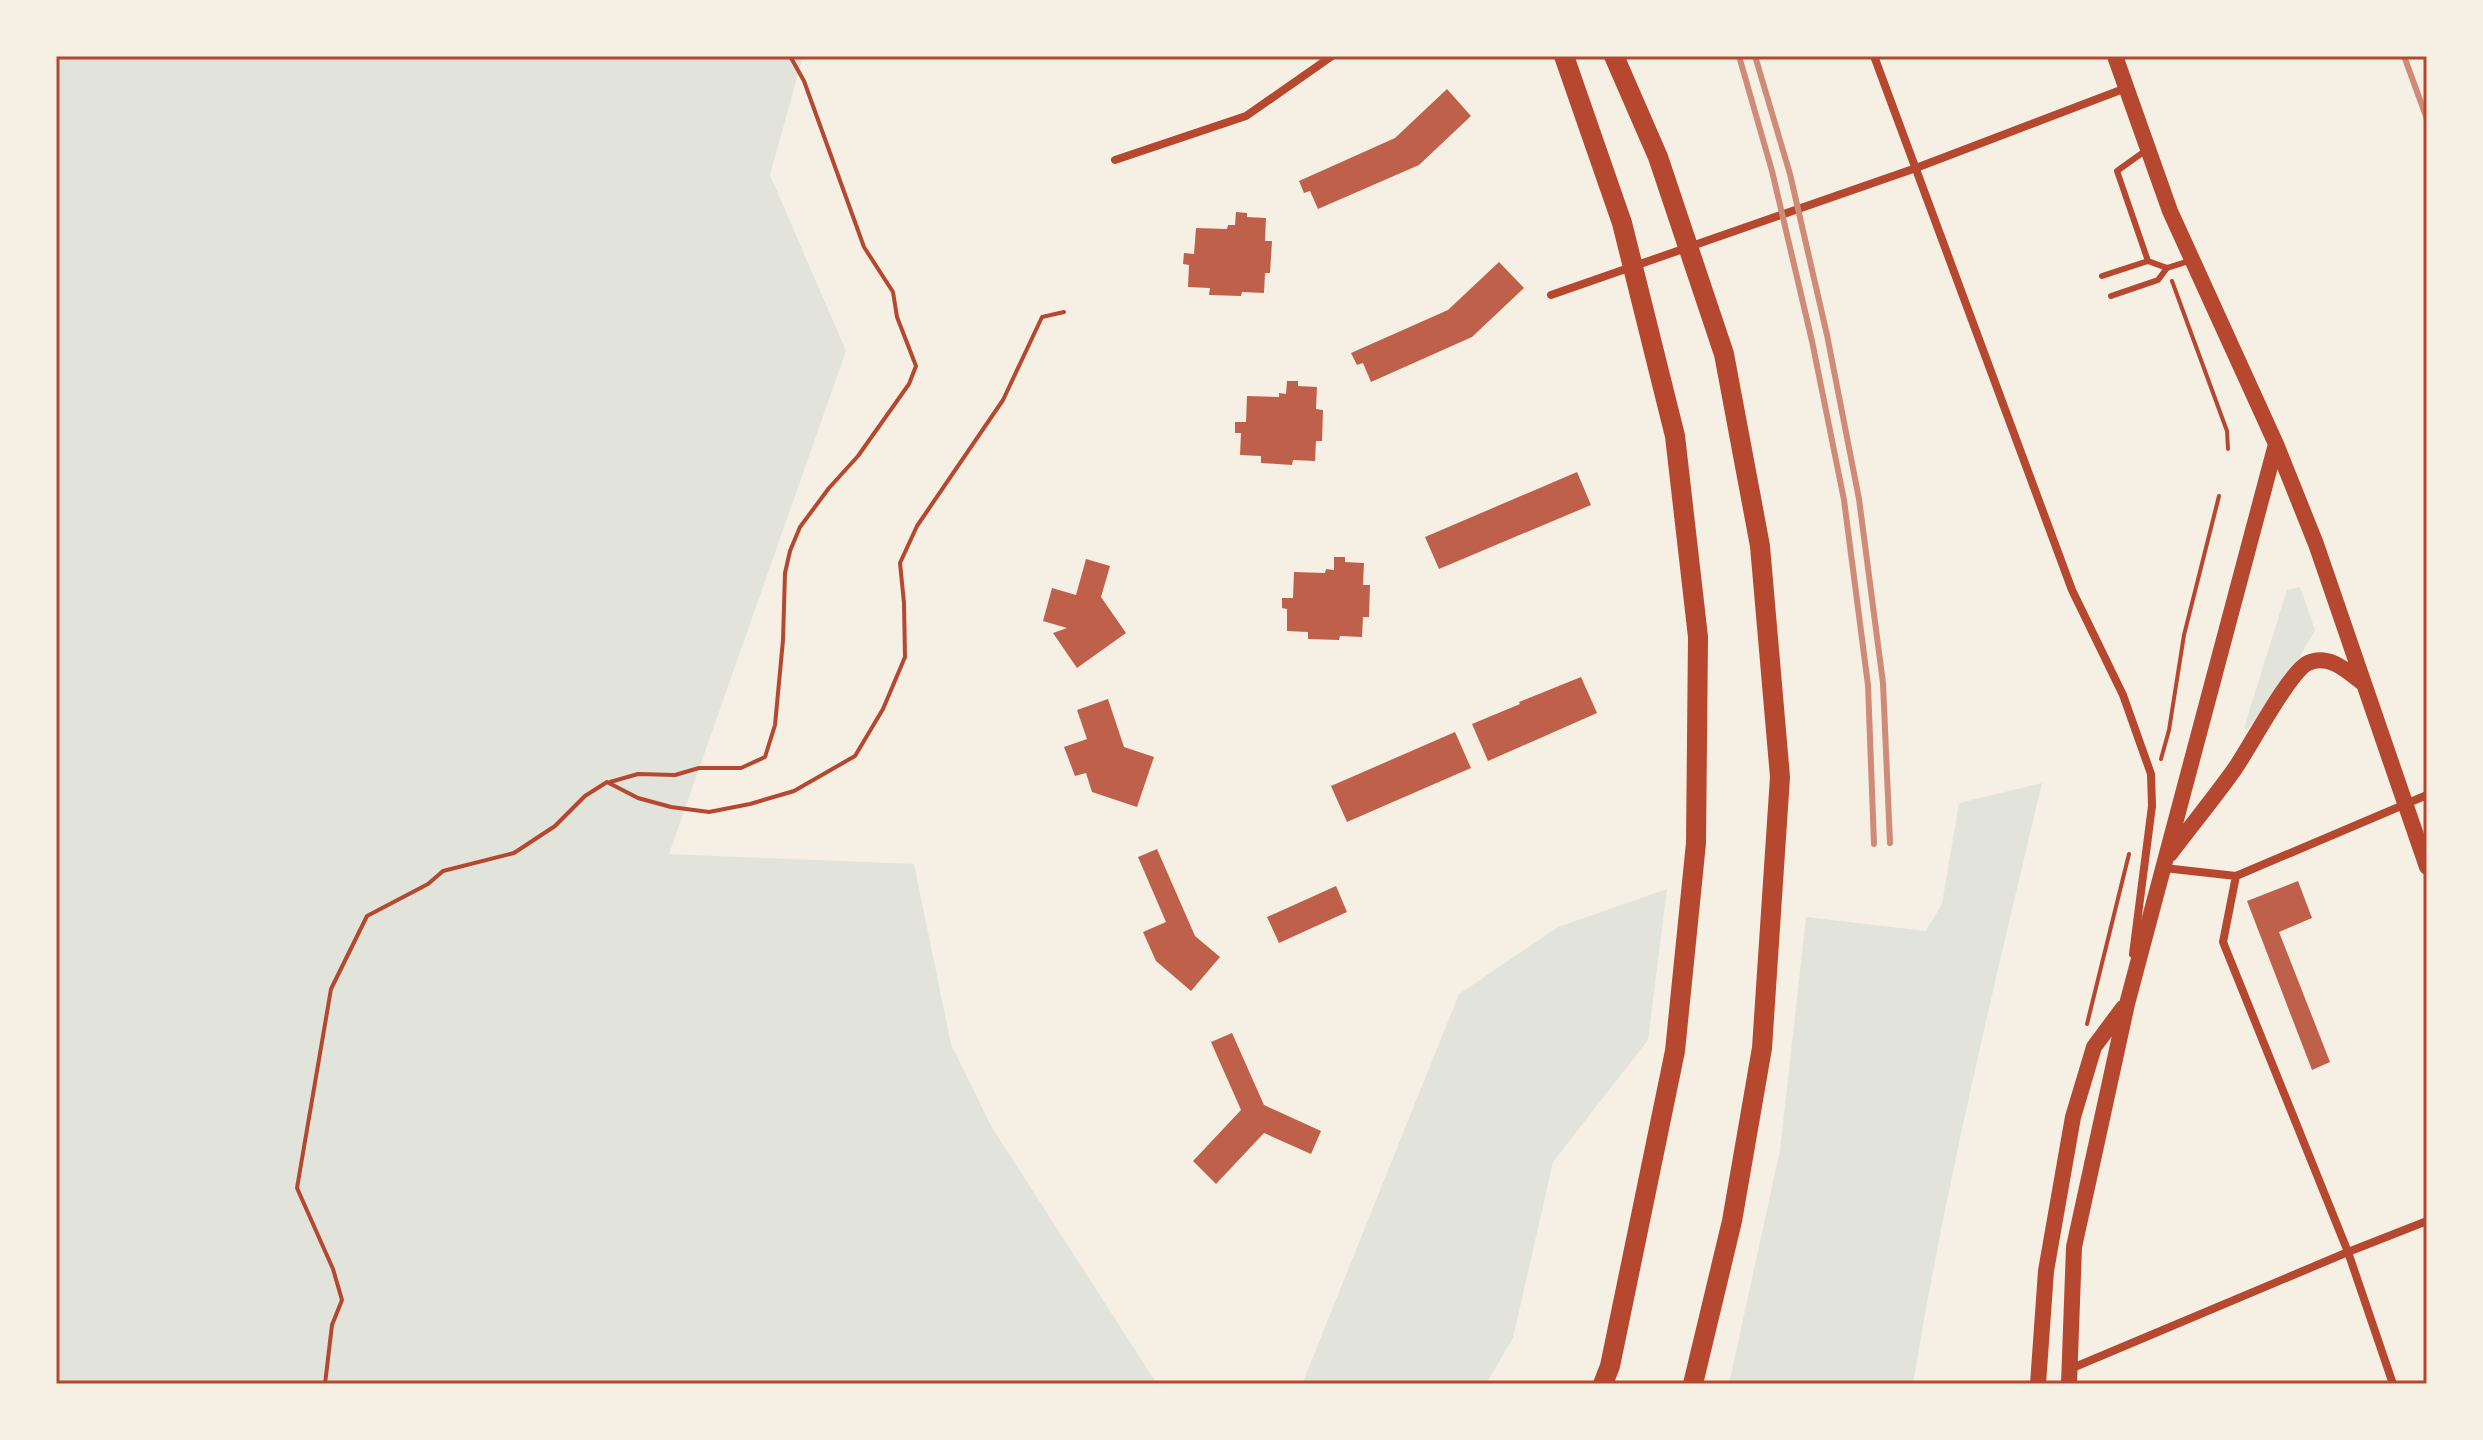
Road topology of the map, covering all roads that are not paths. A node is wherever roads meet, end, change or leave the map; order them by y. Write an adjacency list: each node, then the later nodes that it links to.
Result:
1 (1332, 56): 8 (street)
2 (1564, 56): 27 (highway)
3 (1614, 56): 28 (highway)
4 (1874, 56): 9 (street)
5 (2115, 56): 6 (main road)
6 (2126, 88): 7 (main road); 9 (street)
7 (2148, 149): 10 (main road); 11 (lane)
8 (1115, 160)
9 (1916, 168): 14 (street); 23 (street)
10 (2192, 260): 12 (lane); 16 (main road)
11 (2148, 261): 12 (lane); 13 (lane)
12 (2167, 268): 15 (lane)
13 (2102, 276)
14 (1551, 295)
15 (2111, 296)
16 (2276, 444): 17 (main road); 20 (main road)
17 (2363, 683): 19 (main road); 20 (main road)
18 (2427, 795): 19 (street)
19 (2405, 804): 21 (main road); 22 (street)
20 (2164, 864): 22 (street); 23 (main road)
21 (2427, 867)
22 (2236, 876): 25 (street)
23 (2127, 1004): 26 (main road); 29 (main road)
24 (2427, 1221): 25 (street)
25 (2348, 1252): 26 (street); 30 (street)
26 (2069, 1377)
27 (1603, 1384)
28 (1693, 1384)
29 (2038, 1384)
30 (2393, 1384)

